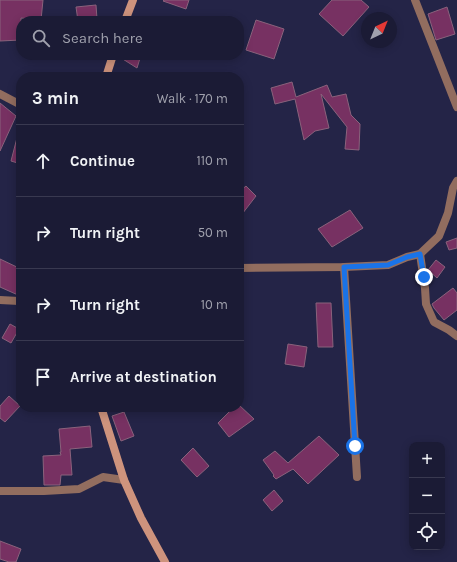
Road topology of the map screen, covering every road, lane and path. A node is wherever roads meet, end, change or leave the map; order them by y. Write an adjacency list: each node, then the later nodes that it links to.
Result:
1 (133, 0): 3 (street)
2 (415, 0): 8 (street)
3 (127, 16)
4 (111, 60): 5 (street)
5 (108, 72)
6 (0, 94): 7 (street)
7 (16, 102)
8 (457, 107)
9 (457, 181): 10 (street)
10 (420, 254): 11 (street); 15 (street)
11 (344, 267): 12 (street); 17 (street)
12 (244, 268)
13 (0, 300): 14 (street)
14 (16, 300)
15 (457, 336)
16 (103, 412): 18 (street)
17 (357, 477)
18 (124, 480): 19 (street); 20 (street)
19 (0, 491)
20 (165, 562)

